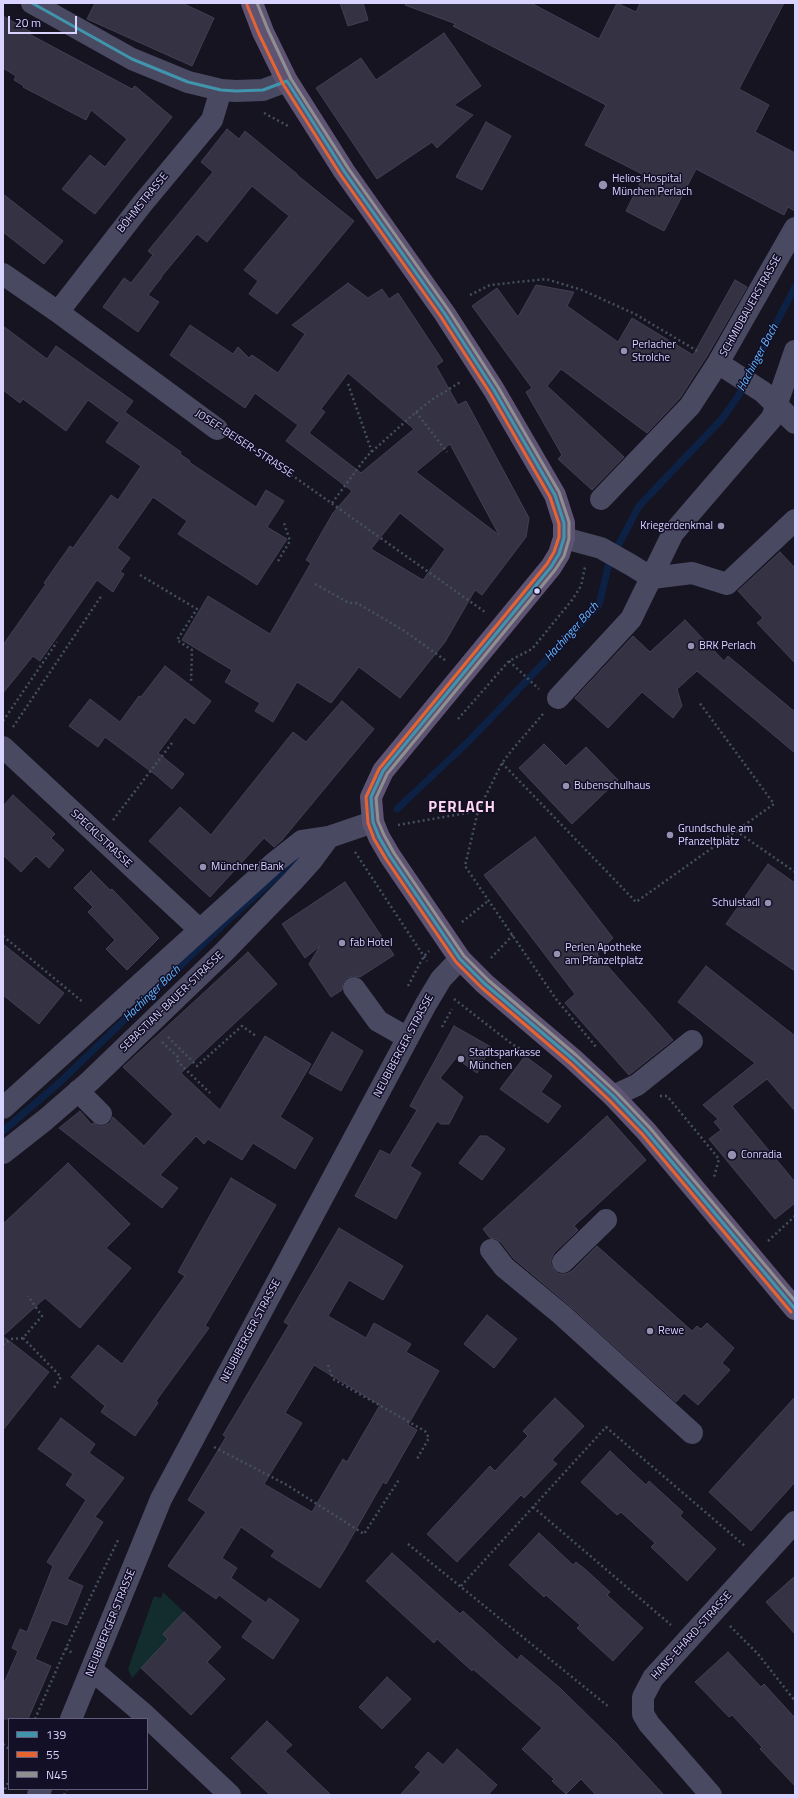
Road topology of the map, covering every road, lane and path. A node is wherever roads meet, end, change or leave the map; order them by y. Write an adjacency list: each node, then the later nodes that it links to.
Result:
1 (32, 3): 4 (street)
2 (252, 3): 3 (main road)
3 (287, 81): 4 (street); 23 (main road)
4 (221, 90): 8 (street, BÖHMSTRASSE)
5 (795, 228): 10 (street, SCHMIDBAUERSTRASSE)
6 (3, 274): 8 (street, JOSEF-BEISER-STRASSE)
7 (470, 295): 10 (path)
8 (58, 312): 16 (street, JOSEF-BEISER-STRASSE)
9 (795, 351): 13 (street)
10 (727, 368): 13 (street); 19 (street, SCHMIDBAUERSTRASSE)
11 (465, 381): 14 (path)
12 (348, 384): 17 (path)
13 (770, 398): 15 (street); 27 (street)
14 (416, 412): 17 (path); 18 (path)
15 (795, 423)
16 (217, 429): 20 (path, JOSEF-BEISER-STRASSE)
17 (372, 452): 20 (path)
18 (447, 452)
19 (601, 499)
20 (332, 503): 31 (path, JOSEF-BEISER-STRASSE)
21 (795, 520): 27 (street)
22 (284, 523): 24 (path)
23 (564, 538): 27 (street); 47 (main road)
24 (278, 561)
25 (586, 564): 41 (path)
26 (140, 575): 36 (path)
27 (652, 578): 38 (street)
28 (315, 584): 34 (path)
29 (102, 595): 42 (path)
30 (491, 607): 31 (path)
31 (486, 613): 32 (path)
32 (481, 619)
33 (57, 642): 40 (path)
34 (451, 655)
35 (520, 670): 37 (path)
36 (191, 682)
37 (538, 688)
38 (558, 698): 44 (path)
39 (699, 702): 49 (path)
40 (3, 721)
41 (453, 724)
42 (7, 738): 51 (street, SPECKLSTRASSE)
43 (172, 743): 51 (path)
44 (502, 763): 45 (path); 49 (path)
45 (478, 811): 48 (path); 53 (path)
46 (397, 821): 48 (path)
47 (373, 822): 48 (path); 50 (street); 61 (main road)
48 (399, 825)
49 (736, 831): 52 (path)
50 (337, 834): 55 (street); 59 (path); 66 (street, SEBASTIAN-BAUER-STRASSE)
51 (100, 838): 55 (street, SPECKLSTRASSE)
52 (795, 872)
53 (488, 901): 54 (path); 56 (path)
54 (456, 926)
55 (200, 930): 65 (street)
56 (513, 935): 62 (path); 71 (path)
57 (3, 936): 65 (path)
58 (417, 937): 59 (path)
59 (412, 940): 60 (path)
60 (424, 956)
61 (460, 959): 69 (street, NEUBIBERGER STRASSE); 74 (main road)
62 (489, 961)
63 (354, 988): 69 (street)
64 (452, 1008): 67 (path)
65 (102, 1018): 75 (street)
66 (149, 1024): 68 (path); 72 (street, SEBASTIAN-BAUER-STRASSE); 73 (path)
67 (440, 1029)
68 (256, 1036)
69 (408, 1038): 103 (street, NEUBIBERGER STRASSE)
70 (692, 1041): 74 (street)
71 (601, 1052)
72 (78, 1091): 76 (street); 77 (street, SEBASTIAN-BAUER-STRASSE)
73 (210, 1093)
74 (627, 1093): 78 (path); 87 (main road)
75 (3, 1108)
76 (101, 1114)
77 (3, 1153)
78 (718, 1183)
79 (795, 1216): 82 (path)
80 (606, 1220): 85 (street)
81 (762, 1236): 82 (path)
82 (767, 1241): 83 (path)
83 (772, 1247)
84 (491, 1250): 92 (street)
85 (563, 1262)
86 (28, 1296): 88 (path)
87 (795, 1309)
88 (23, 1338): 89 (path); 91 (path)
89 (3, 1345)
90 (328, 1366): 94 (path)
91 (54, 1388)
92 (692, 1433)
93 (212, 1446): 95 (path)
94 (417, 1459)
95 (400, 1478)
96 (533, 1507): 99 (path); 100 (path); 102 (path)
97 (795, 1522): 99 (street, HANS-EHARD-STRASSE)
98 (408, 1544): 100 (path)
99 (761, 1559): 101 (street, HANS-EHARD-STRASSE)
100 (461, 1586): 105 (path)
101 (714, 1610): 102 (street, HANS-EHARD-STRASSE); 104 (path)
102 (688, 1639): 110 (street, HANS-EHARD-STRASSE)
103 (92, 1670): 106 (street, NEUBIBERGER STRASSE); 109 (street)
104 (795, 1701)
105 (610, 1707)
106 (71, 1718)
107 (8, 1782): 108 (path)
108 (3, 1794)
109 (230, 1795)
110 (711, 1795)

